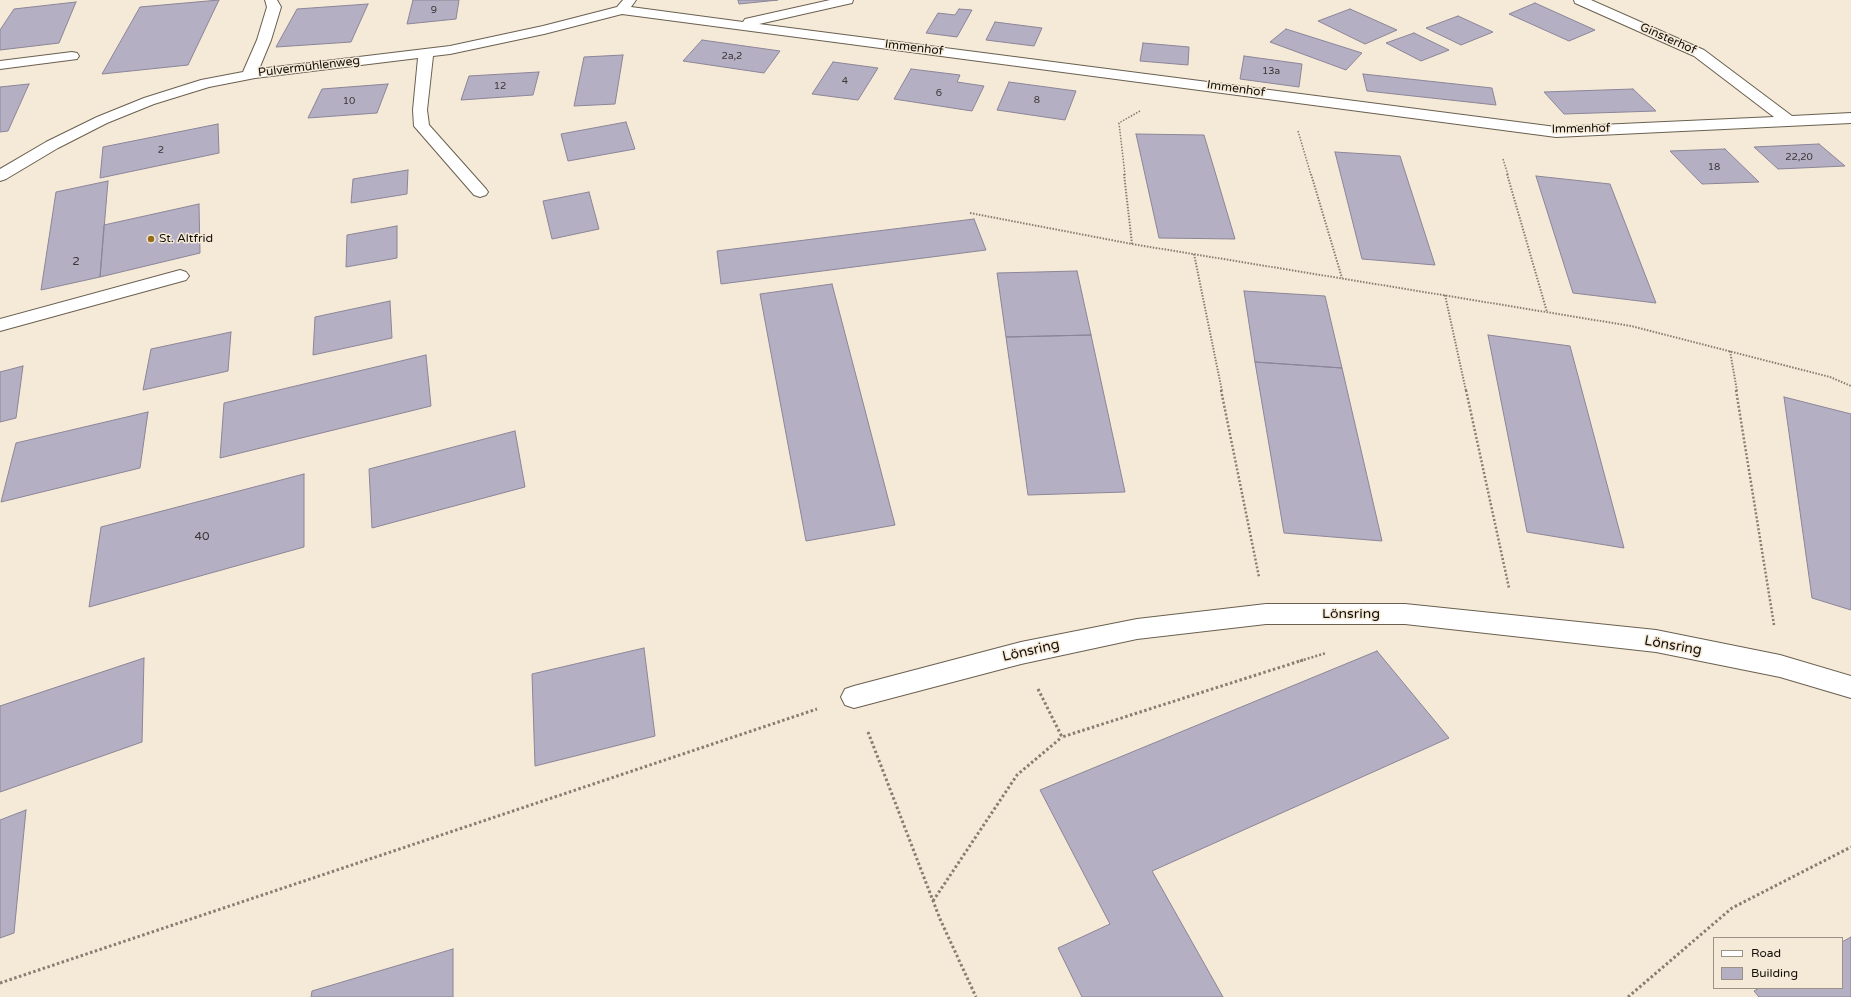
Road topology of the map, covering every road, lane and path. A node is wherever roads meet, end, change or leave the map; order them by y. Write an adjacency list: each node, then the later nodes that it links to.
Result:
1 (271, 0): 9 (street)
2 (847, 0): 5 (street)
3 (1580, 0): 13 (street, Ginsterhof)
4 (626, 5): 5 (street, Immenhof); 6 (street, Pulvermühlenweg)
5 (735, 25): 10 (street, Immenhof)
6 (426, 53): 9 (street, Pulvermühlenweg); 16 (street)
7 (72, 56): 8 (street)
8 (0, 65)
9 (249, 75): 15 (street, Pulvermühlenweg)
10 (1189, 83): 11 (street, Immenhof); 18 (path)
11 (1288, 96): 14 (street, Immenhof); 21 (path)
12 (1851, 118): 13 (street, Immenhof)
13 (1787, 120): 14 (street, Immenhof)
14 (1493, 123): 23 (path)
15 (0, 176)
16 (480, 192)
17 (970, 213): 18 (path)
18 (1132, 244): 19 (path)
19 (1194, 254): 21 (path); 27 (path)
20 (180, 276): 24 (street)
21 (1342, 278): 22 (path)
22 (1445, 295): 23 (path); 28 (path)
23 (1547, 312): 25 (path)
24 (0, 326)
25 (1730, 351): 26 (path); 31 (path)
26 (1851, 386)
27 (1266, 614): 28 (street, Lönsring); 30 (street, Lönsring)
28 (1517, 625): 31 (street, Lönsring)
29 (1328, 652): 34 (path)
30 (1021, 653): 33 (street, Lönsring); 34 (path)
31 (1780, 666): 32 (street, Lönsring)
32 (1851, 687)
33 (854, 697): 36 (path); 37 (path)
34 (1062, 737): 36 (path)
35 (1851, 846): 38 (path)
36 (933, 901): 39 (path)
37 (0, 983)
38 (1631, 996)
39 (976, 997)

